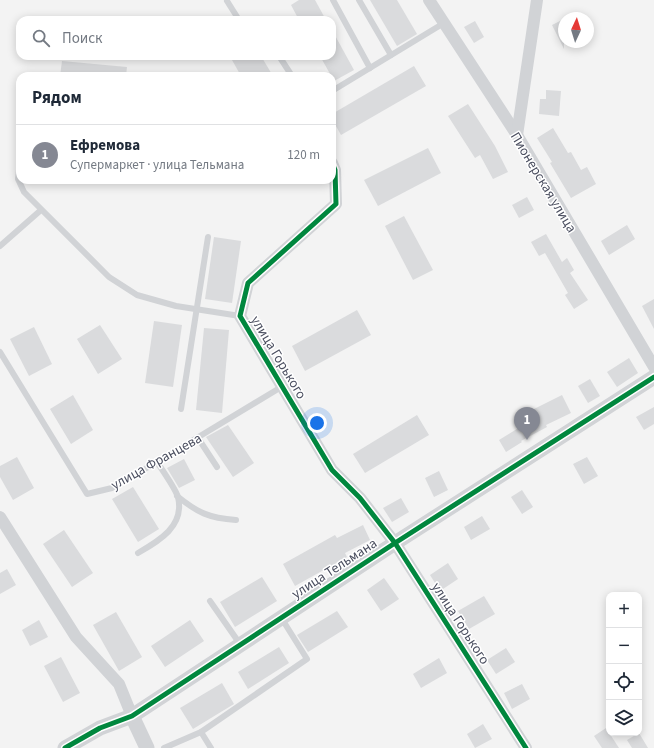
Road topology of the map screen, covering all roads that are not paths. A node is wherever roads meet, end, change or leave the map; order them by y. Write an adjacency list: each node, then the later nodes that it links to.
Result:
1 (333, 0): 10 (lane)
2 (359, 0): 8 (lane)
3 (429, 0): 7 (street, Пионерская улица)
4 (537, 0): 13 (street)
5 (227, 1): 6 (lane)
6 (236, 16)
7 (444, 23): 8 (lane); 13 (street, Пионерская улица)
8 (391, 56): 10 (lane)
9 (282, 60): 11 (lane)
10 (370, 68): 12 (lane)
11 (289, 72)
12 (336, 89)
13 (517, 135): 22 (street, Пионерская улица)
14 (20, 184): 16 (lane)
15 (335, 184): 20 (street, улица Горького)
16 (41, 210): 18 (lane); 19 (lane)
17 (208, 237): 19 (lane)
18 (0, 246)
19 (197, 310): 20 (lane); 25 (lane)
20 (240, 316): 24 (street, улица Горького)
21 (0, 352): 27 (lane, улица Францева)
22 (654, 367)
23 (654, 377): 32 (street, улица Тельмана)
24 (283, 386): 26 (lane, улица Францева); 32 (street, улица Горького)
25 (181, 409)
26 (198, 438): 27 (lane, улица Францева); 28 (lane)
27 (158, 462): 29 (lane)
28 (217, 467)
29 (178, 496): 31 (lane); 33 (lane)
30 (0, 518): 37 (street)
31 (236, 520)
32 (395, 543): 35 (street, улица Тельмана); 43 (street, улица Горького)
33 (138, 553)
34 (210, 601): 36 (lane)
35 (281, 618): 36 (street, улица Тельмана); 38 (lane)
36 (240, 645): 37 (street, улица Тельмана)
37 (132, 716): 39 (street, улица Тельмана); 40 (street)
38 (201, 732): 41 (lane); 42 (lane)
39 (65, 748)
40 (147, 748)
41 (164, 748)
42 (211, 748)
43 (526, 748)

